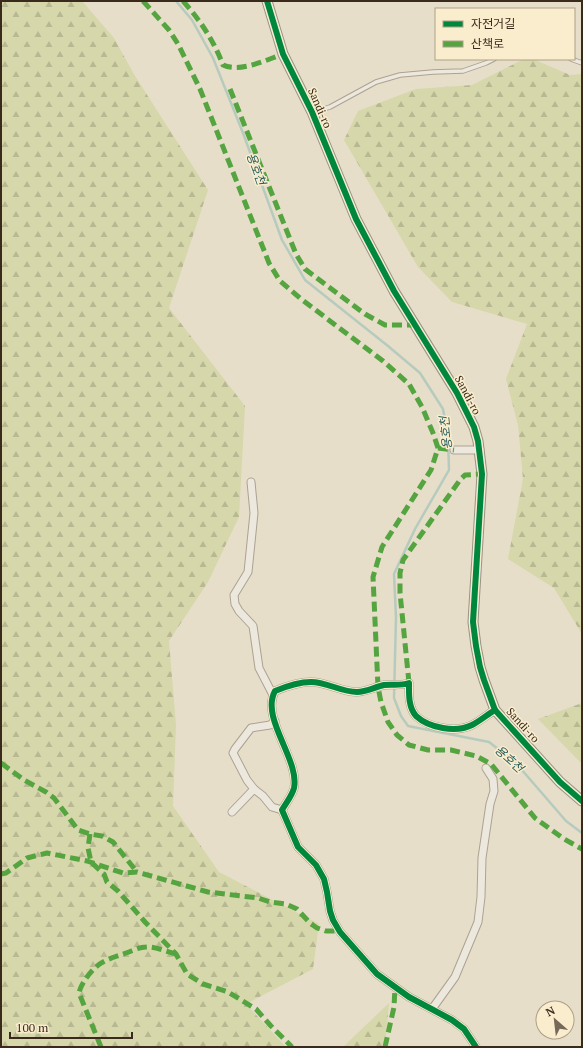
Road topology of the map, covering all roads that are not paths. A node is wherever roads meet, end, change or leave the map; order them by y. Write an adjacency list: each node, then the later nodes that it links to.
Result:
1 (267, 1): 3 (street, Sandi-ro)
2 (492, 60): 3 (lane, Sandi-ro)
3 (312, 112): 5 (street, Sandi-ro)
4 (454, 450): 5 (street)
5 (480, 450): 8 (street, Sandi-ro)
6 (251, 482): 7 (street)
7 (273, 695): 8 (street); 9 (street)
8 (495, 710): 12 (street, Sandi-ro)
9 (275, 721): 11 (street); 13 (street)
10 (486, 768): 15 (street)
11 (254, 789): 13 (street); 14 (street)
12 (582, 801)
13 (282, 810): 15 (street)
14 (232, 812)
15 (432, 1009): 16 (street)
16 (476, 1047)

